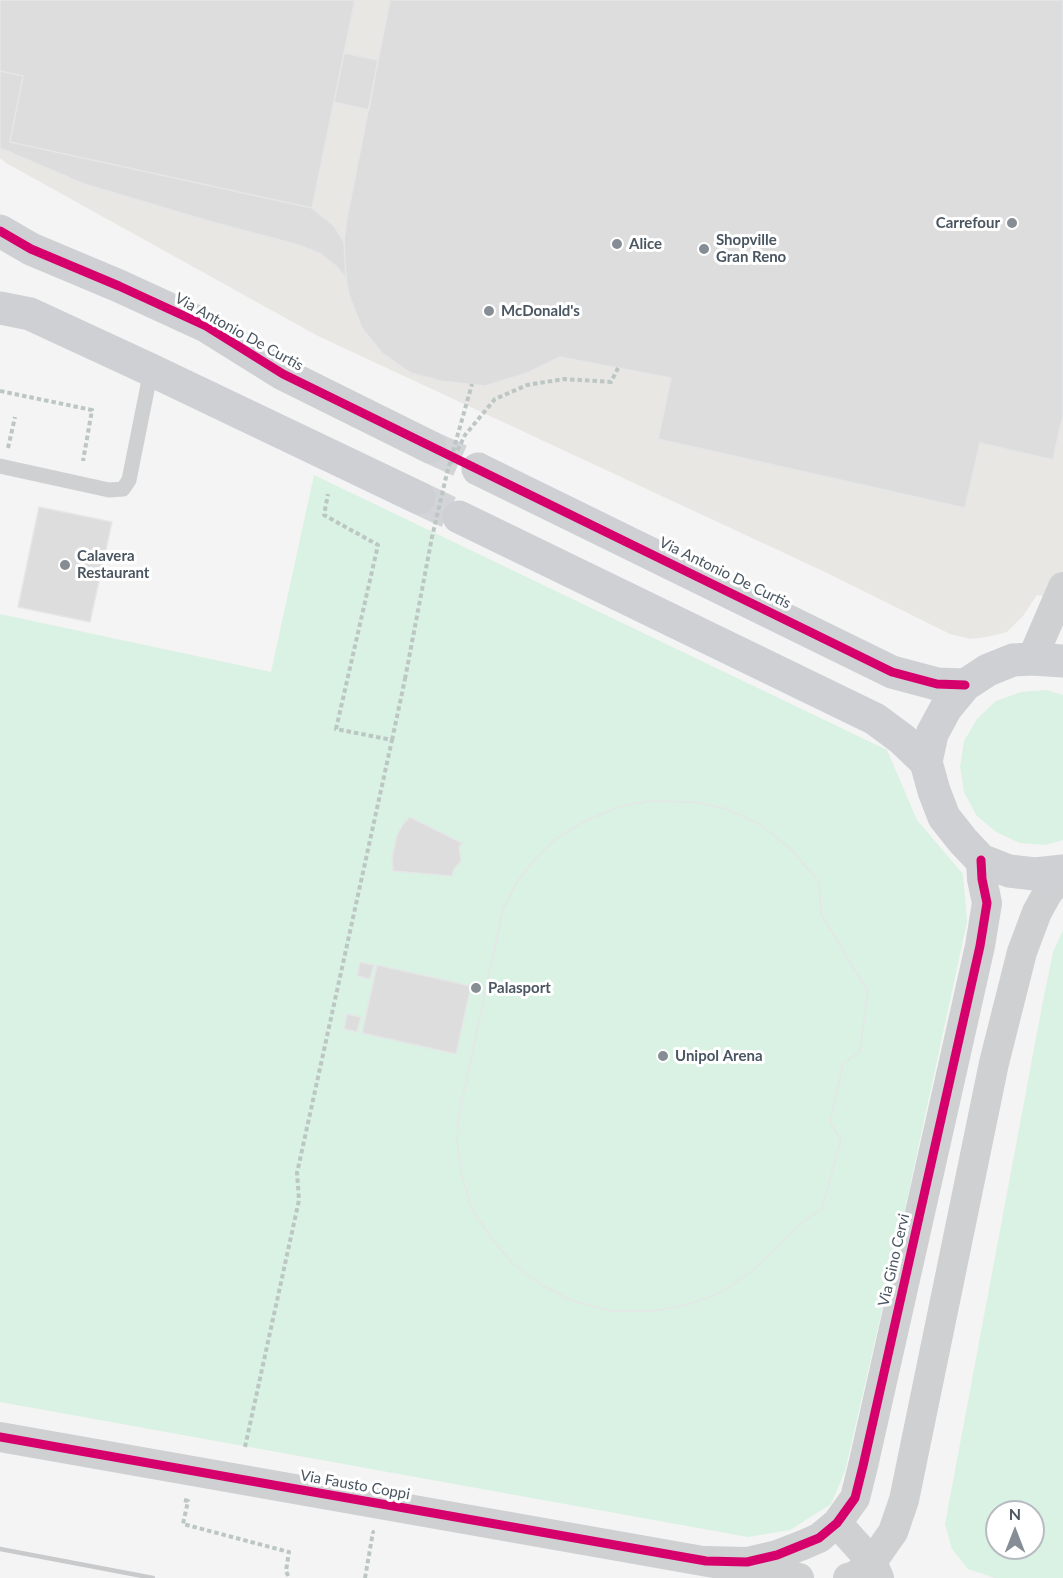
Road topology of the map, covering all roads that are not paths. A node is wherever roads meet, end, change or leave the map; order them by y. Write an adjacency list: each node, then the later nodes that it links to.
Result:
1 (0, 231): 9 (street, Via Antonio De Curtis)
2 (0, 308): 3 (street)
3 (151, 369): 4 (lane); 5 (street)
4 (3, 460)
5 (419, 498)
6 (459, 517): 10 (street)
7 (1063, 587): 8 (street)
8 (1048, 660): 9 (street)
9 (965, 685): 10 (street)
10 (926, 762): 11 (street)
11 (981, 860): 12 (street); 14 (street, Via Gino Cervi)
12 (1063, 872): 16 (street)
13 (0, 1437): 15 (street, Via Fausto Coppi)
14 (837, 1523): 15 (street, Via Gino Cervi); 16 (street)
15 (706, 1561): 17 (street, Via Fausto Coppi)
16 (867, 1573)
17 (799, 1578)

